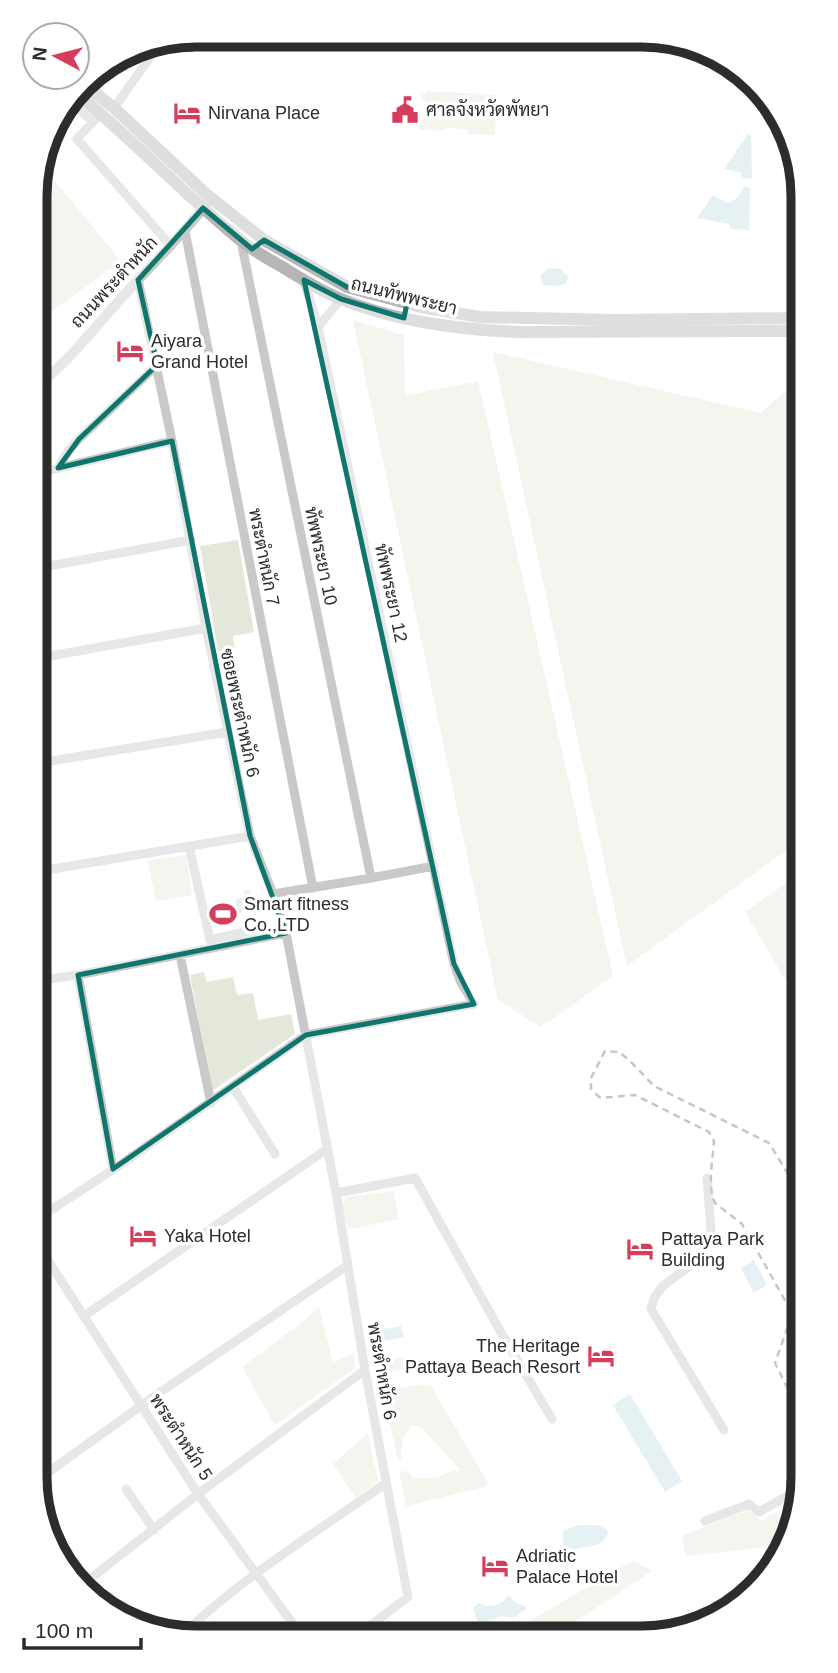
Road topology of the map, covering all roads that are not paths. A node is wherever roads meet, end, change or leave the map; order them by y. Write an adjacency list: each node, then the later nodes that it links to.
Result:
1 (151, 54): 5 (street)
2 (89, 93): 5 (main road, ถนนทัพพระยา)
3 (84, 99): 5 (main road, ถนนทัพพระยา)
4 (79, 104): 5 (street)
5 (103, 114): 6 (main road, ถนนทัพพระยา); 10 (street)
6 (207, 203): 7 (street, ถนนพระตำหนัก); 8 (main road, ถนนทัพพระยา); 9 (main road, ถนนทัพพระยา)
7 (185, 231): 10 (street, ถนนพระตำหนัก); 39 (street, พระตำหนัก 7)
8 (264, 240): 11 (street); 15 (main road, ถนนทัพพระยา)
9 (241, 241): 11 (main road, ถนนทัพพระยา); 38 (street, ทัพพระยา 10)
10 (171, 246): 12 (street, ถนนพระตำหนัก)
11 (257, 252): 13 (main road, ถนนทัพพระยา)
12 (138, 279): 23 (street, ซอยพระตำหนัก 6); 24 (street, ถนนพระตำหนัก)
13 (304, 280): 14 (main road, ถนนทัพพระยา); 21 (street, ทัพพระยา 12)
14 (341, 299): 17 (main road, ถนนทัพพระยา); 21 (street)
15 (407, 303): 16 (main road, ถนนทัพพระยา); 17 (street)
16 (421, 307): 19 (street); 20 (main road, ถนนทัพพระยา)
17 (404, 317): 19 (main road, ถนนทัพพระยา)
18 (791, 318): 20 (main road, ถนนทัพพระยา)
19 (419, 321): 20 (main road, ถนนทัพพระยา)
20 (616, 326): 22 (main road, ถนนทัพพระยา)
21 (318, 327): 36 (street, ทัพพระยา 12)
22 (791, 331)
23 (157, 365): 25 (street, ซอยพระตำหนัก 6); 26 (street)
24 (48, 376)
25 (172, 442): 26 (street); 28 (street, ซอยพระตำหนัก 6)
26 (58, 468): 27 (street)
27 (48, 471)
28 (191, 540): 29 (street); 30 (street, ซอยพระตำหนัก 6)
29 (48, 566)
30 (206, 628): 31 (street); 32 (street, ซอยพระตำหนัก 6)
31 (48, 656)
32 (227, 732): 33 (street); 34 (street, ซอยพระตำหนัก 6)
33 (48, 762)
34 (250, 836): 35 (street); 40 (street, ซอยพระตำหนัก 6)
35 (189, 846): 37 (street); 41 (street)
36 (434, 866): 38 (street); 46 (street, ทัพพระยา 12)
37 (47, 870)
38 (371, 878): 39 (street)
39 (313, 888): 40 (street)
40 (273, 894): 42 (street, ซอยพระตำหนัก 6)
41 (265, 927)
42 (286, 933): 43 (street); 46 (street, ซอยพระตำหนัก 6)
43 (180, 955): 44 (street); 48 (street)
44 (78, 975): 45 (street); 51 (street)
45 (47, 980)
46 (306, 1035): 47 (street); 49 (street, ซอยพระตำหนัก 6)
47 (233, 1087): 48 (street); 50 (street)
48 (211, 1102): 51 (street)
49 (327, 1149): 53 (street, พระตำหนัก 6); 57 (street)
50 (275, 1154)
51 (113, 1169): 54 (street)
52 (707, 1178): 61 (street)
53 (336, 1193): 56 (street, พระตำหนัก 6); 60 (street)
54 (47, 1213)
55 (47, 1259): 57 (street, พระตำหนัก 5)
56 (348, 1265): 58 (street, พระตำหนัก 6); 59 (street)
57 (84, 1316): 59 (street, พระตำหนัก 5)
58 (365, 1370): 63 (street, พระตำหนัก 6); 65 (street)
59 (141, 1405): 62 (street); 65 (street, พระตำหนัก 5)
60 (552, 1419)
61 (724, 1430)
62 (47, 1473)
63 (386, 1483): 69 (street); 73 (street, พระตำหนัก 6)
64 (126, 1489): 68 (street)
65 (198, 1494): 68 (street); 69 (street, พระตำหนัก 5)
66 (789, 1495): 67 (street)
67 (705, 1521)
68 (154, 1530): 70 (street)
69 (257, 1574): 71 (street); 72 (street, พระตำหนัก 5)
70 (89, 1580)
71 (192, 1626)
72 (295, 1626)
73 (370, 1626)

